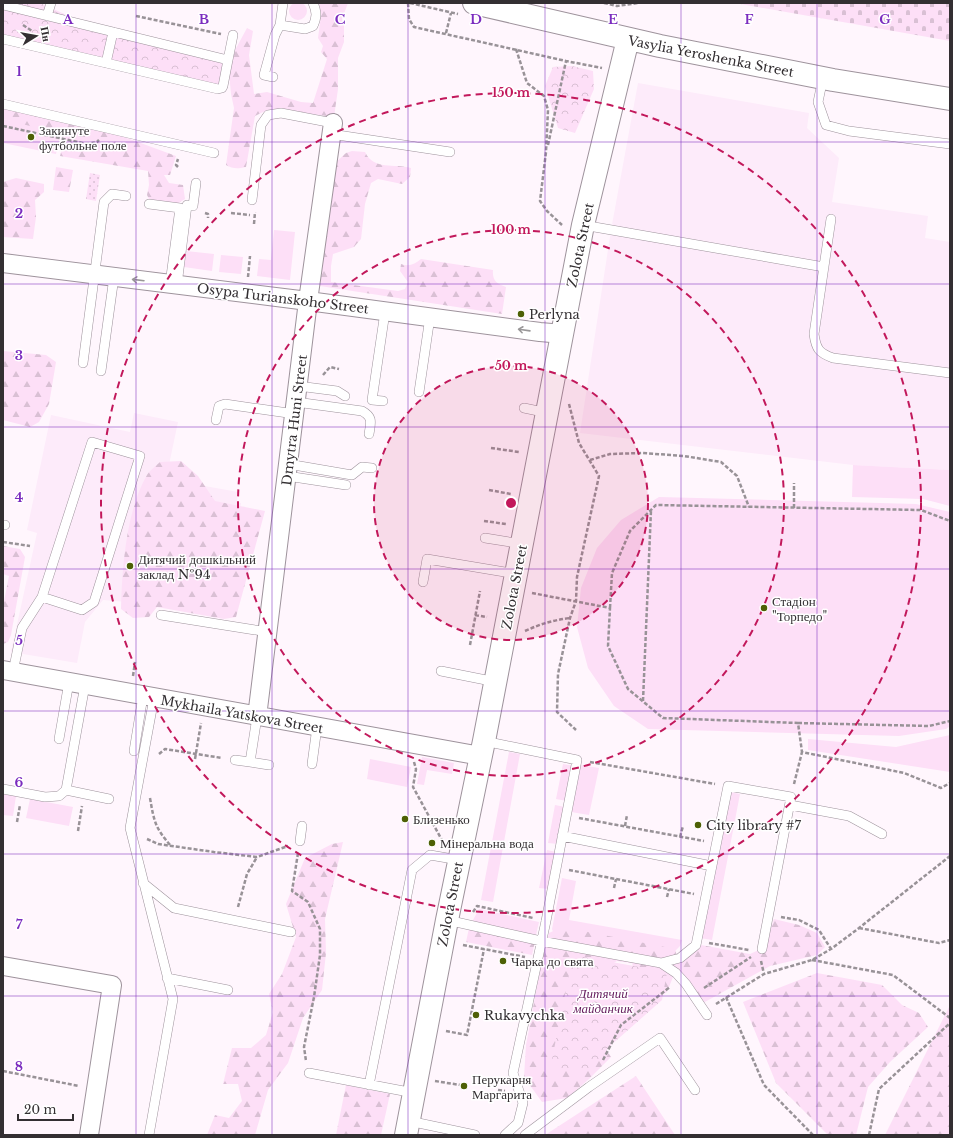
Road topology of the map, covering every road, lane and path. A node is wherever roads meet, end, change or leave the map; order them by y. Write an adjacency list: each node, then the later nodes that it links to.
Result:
1 (51, 3): 10 (lane)
2 (283, 3): 12 (lane)
3 (313, 3): 12 (lane)
4 (409, 3): 9 (path); 14 (path)
5 (604, 3): 6 (path)
6 (638, 3)
7 (3, 5): 10 (lane)
8 (467, 9): 9 (path); 17 (street, Vasylia Yeroshenka Street)
9 (452, 13): 14 (path)
10 (47, 16): 13 (lane)
11 (136, 16): 15 (path)
12 (280, 25): 23 (lane)
13 (113, 32): 19 (lane); 21 (lane)
14 (446, 34): 18 (path)
15 (233, 36): 19 (lane)
16 (3, 39): 21 (lane)
17 (628, 39): 24 (street, Vasylia Yeroshenka Street); 40 (street, Zolota Street)
18 (515, 49): 20 (path); 32 (path)
19 (228, 60): 21 (lane)
20 (566, 61): 22 (path); 32 (path)
21 (106, 63)
22 (606, 68)
23 (273, 77)
24 (823, 78): 25 (street, Vasylia Yeroshenka Street); 30 (lane)
25 (950, 100)
26 (3, 104): 29 (lane)
27 (3, 126): 29 (path)
28 (332, 128): 31 (lane); 36 (lane); 51 (street, Dmytra Huni Street)
29 (108, 129): 33 (lane)
30 (950, 144)
31 (450, 152)
32 (546, 152): 42 (path)
33 (214, 153)
34 (196, 183): 50 (lane)
35 (126, 196): 47 (lane)
36 (252, 200)
37 (149, 204): 50 (lane)
38 (231, 213): 41 (path)
39 (831, 219): 46 (lane)
40 (573, 223): 42 (path); 46 (lane); 54 (street, Zolota Street)
41 (254, 224)
42 (562, 225): 43 (path)
43 (560, 232)
44 (250, 256): 49 (path)
45 (3, 263): 47 (street, Osypa Turianskoho Street)
46 (824, 267): 58 (lane)
47 (94, 275): 48 (street, Osypa Turianskoho Street); 55 (lane)
48 (114, 277): 50 (street, Osypa Turianskoho Street, one-way to 48); 57 (lane)
49 (247, 283)
50 (174, 285): 51 (street, Osypa Turianskoho Street)
51 (308, 301): 52 (street, Osypa Turianskoho Street); 63 (street, Dmytra Huni Street)
52 (385, 312): 53 (street, Osypa Turianskoho Street); 64 (lane)
53 (430, 317): 54 (street, Osypa Turianskoho Street, one-way to 53); 60 (lane)
54 (563, 334): 66 (street, Zolota Street)
55 (83, 363)
56 (339, 369): 59 (path)
57 (101, 372)
58 (950, 373)
59 (320, 376)
60 (419, 392)
61 (345, 396): 63 (lane)
62 (568, 398): 73 (path)
63 (296, 401): 67 (lane); 68 (lane); 75 (street, Dmytra Huni Street)
64 (383, 401)
65 (524, 408): 66 (lane)
66 (548, 413): 89 (street, Zolota Street)
67 (216, 420)
68 (369, 434)
69 (521, 445): 71 (path)
70 (492, 448): 71 (path)
71 (519, 452): 72 (path)
72 (518, 459)
73 (590, 460): 80 (path); 96 (path)
74 (372, 468): 75 (lane)
75 (288, 470): 77 (lane); 102 (street, Dmytra Huni Street)
76 (794, 483): 81 (path)
77 (346, 485)
78 (489, 490): 79 (path)
79 (510, 501)
80 (749, 507): 81 (path); 82 (path)
81 (794, 508): 85 (path)
82 (651, 510): 97 (path); 112 (path)
83 (508, 517): 86 (path)
84 (484, 521): 86 (path)
85 (950, 521)
86 (506, 524): 89 (path)
87 (485, 538): 89 (lane)
88 (3, 542): 90 (path)
89 (513, 542): 91 (street, Zolota Street)
90 (30, 546)
91 (517, 574): 92 (lane); 109 (street, Zolota Street)
92 (422, 582)
93 (480, 591): 99 (path)
94 (529, 593): 96 (path)
95 (42, 597): 95 (lane); 106 (lane)
96 (576, 601): 97 (path); 101 (path)
97 (610, 608): 112 (path)
98 (161, 615): 102 (lane)
99 (475, 615): 100 (path); 104 (path)
100 (490, 618)
101 (570, 618): 103 (path); 118 (path)
102 (268, 632): 113 (street, Dmytra Huni Street)
103 (521, 633)
104 (470, 645)
105 (135, 662): 108 (path)
106 (8, 671): 110 (street, Mykhaila Yatskova Street)
107 (441, 672): 109 (lane)
108 (132, 681)
109 (496, 682): 120 (street, Zolota Street)
110 (77, 684): 111 (street, Mykhaila Yatskova Street); 119 (lane); 135 (lane)
111 (149, 697): 113 (street, Mykhaila Yatskova Street); 121 (lane); 159 (lane)
112 (643, 701): 116 (path)
113 (257, 716): 117 (street, Mykhaila Yatskova Street); 129 (lane)
114 (950, 721): 116 (path)
115 (202, 722): 123 (path)
116 (798, 723): 122 (path)
117 (317, 727): 120 (street, Mykhaila Yatskova Street); 130 (lane)
118 (576, 730)
119 (59, 739)
120 (483, 749): 127 (lane); 155 (street, Zolota Street)
121 (134, 751)
122 (802, 752): 132 (path); 139 (path)
123 (196, 754): 124 (path); 125 (path); 126 (path)
124 (195, 759)
125 (157, 760)
126 (235, 760): 129 (lane)
127 (578, 760): 133 (path); 141 (lane)
128 (413, 761): 155 (path)
129 (250, 762): 131 (lane)
130 (312, 764)
131 (269, 765)
132 (950, 783)
133 (728, 786): 139 (lane); 150 (lane)
134 (3, 789): 135 (lane)
135 (66, 790): 136 (lane)
136 (84, 794): 138 (lane); 145 (path)
137 (150, 796): 152 (path)
138 (110, 799)
139 (790, 801): 146 (lane); 166 (lane)
140 (627, 815): 144 (path)
141 (566, 816): 144 (path); 147 (lane)
142 (302, 826): 149 (lane)
143 (683, 826): 148 (path)
144 (625, 827): 148 (path)
145 (78, 831)
146 (882, 834)
147 (562, 836): 156 (lane); 157 (lane)
148 (680, 837): 150 (path)
149 (300, 841): 154 (path); 196 (path)
150 (716, 844): 156 (lane)
151 (145, 845): 152 (path)
152 (171, 846): 154 (path)
153 (950, 856): 169 (path)
154 (257, 857): 164 (path)
155 (452, 859): 167 (street, Zolota Street); 198 (lane)
156 (712, 866): 162 (lane)
157 (556, 867): 158 (path); 168 (lane)
158 (616, 879): 160 (path); 161 (path)
159 (144, 883): 170 (lane); 186 (lane)
160 (614, 888)
161 (669, 889): 162 (path); 163 (path)
162 (706, 896): 184 (lane)
163 (667, 897)
164 (231, 906)
165 (477, 906): 168 (path)
166 (768, 915): 177 (lane); 178 (path)
167 (447, 920): 172 (lane); 203 (street, Zolota Street)
168 (546, 921): 172 (lane)
169 (859, 928): 171 (path); 178 (path)
170 (291, 932)
171 (950, 940)
172 (541, 941): 182 (lane); 184 (lane)
173 (708, 943): 175 (path)
174 (461, 945): 176 (path)
175 (731, 947)
176 (484, 949): 179 (path); 194 (path)
177 (762, 949)
178 (831, 949): 183 (path)
179 (504, 953): 181 (path); 182 (path)
180 (753, 956): 189 (path)
181 (504, 957)
182 (537, 959): 208 (lane)
183 (812, 960): 190 (path); 192 (path)
184 (661, 963): 187 (lane)
185 (3, 966): 205 (street)
186 (167, 978): 188 (lane); 206 (lane)
187 (682, 978): 189 (lane); 201 (path)
188 (228, 990)
189 (694, 995): 191 (lane)
190 (726, 997): 191 (path); 210 (path)
191 (705, 1013)
192 (950, 1018)
193 (950, 1023): 211 (path)
194 (444, 1031)
195 (3, 1071): 200 (path)
196 (309, 1073): 198 (lane)
197 (435, 1081): 199 (path)
198 (369, 1085): 203 (lane)
199 (460, 1085)
200 (84, 1086)
201 (589, 1087): 202 (lane); 209 (lane)
202 (695, 1090)
203 (414, 1093): 204 (street, Zolota Street)
204 (407, 1128): 207 (lane)
205 (88, 1135)
206 (149, 1135)
207 (475, 1135)
208 (505, 1135)
209 (525, 1135)
210 (813, 1135)
211 (869, 1135)

